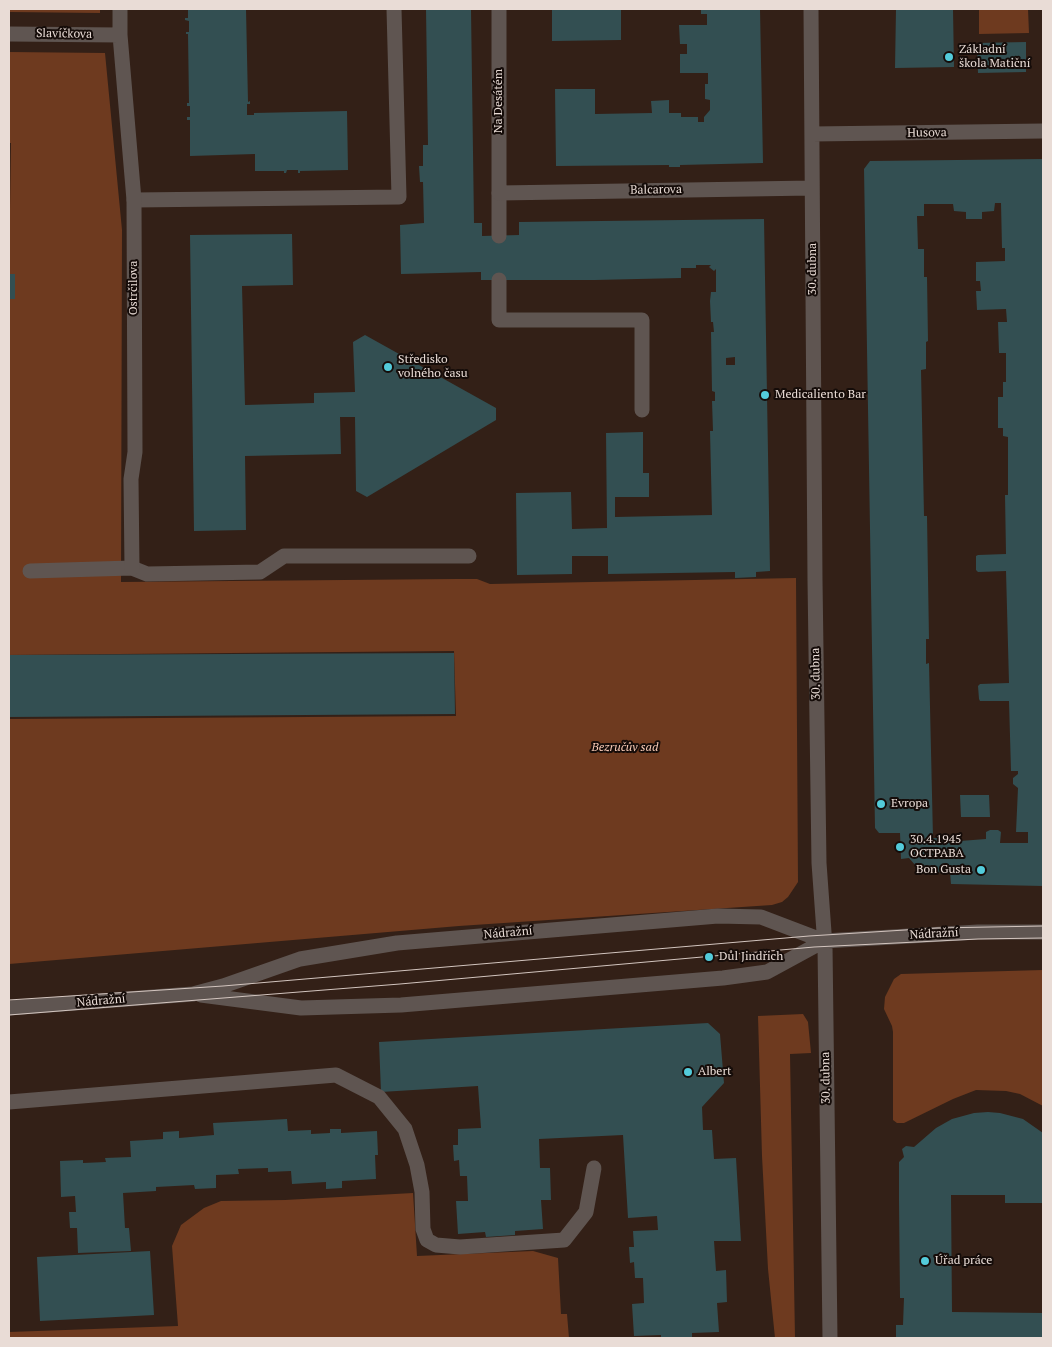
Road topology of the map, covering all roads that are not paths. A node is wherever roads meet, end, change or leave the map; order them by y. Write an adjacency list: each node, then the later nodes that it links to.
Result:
1 (120, 9): 6 (street, Ostrčilova)
2 (394, 9): 11 (street)
3 (499, 9): 10 (street, Na Desátém)
4 (812, 9): 8 (street, 30. dubna)
5 (9, 34): 6 (street, Slavíčkova)
6 (120, 35): 11 (street, Ostrčilova)
7 (1043, 131): 8 (street, Husova)
8 (812, 134): 9 (street, 30. dubna)
9 (812, 188): 10 (street, Balcarova); 19 (street, 30. dubna)
10 (499, 193): 12 (street, Na Desátém)
11 (134, 200): 16 (street, Ostrčilova)
12 (499, 236)
13 (499, 280): 14 (street)
14 (642, 410)
15 (469, 556): 16 (street)
16 (132, 568): 17 (street)
17 (30, 570)
18 (1043, 932): 19 (street, Nádražní)
19 (824, 941): 20 (street, Nádražní); 20 (street, Nádražní); 24 (street, 30. dubna)
20 (193, 994): 21 (street, Nádražní)
21 (9, 1008)
22 (9, 1102): 23 (street)
23 (594, 1168)
24 (830, 1338)

